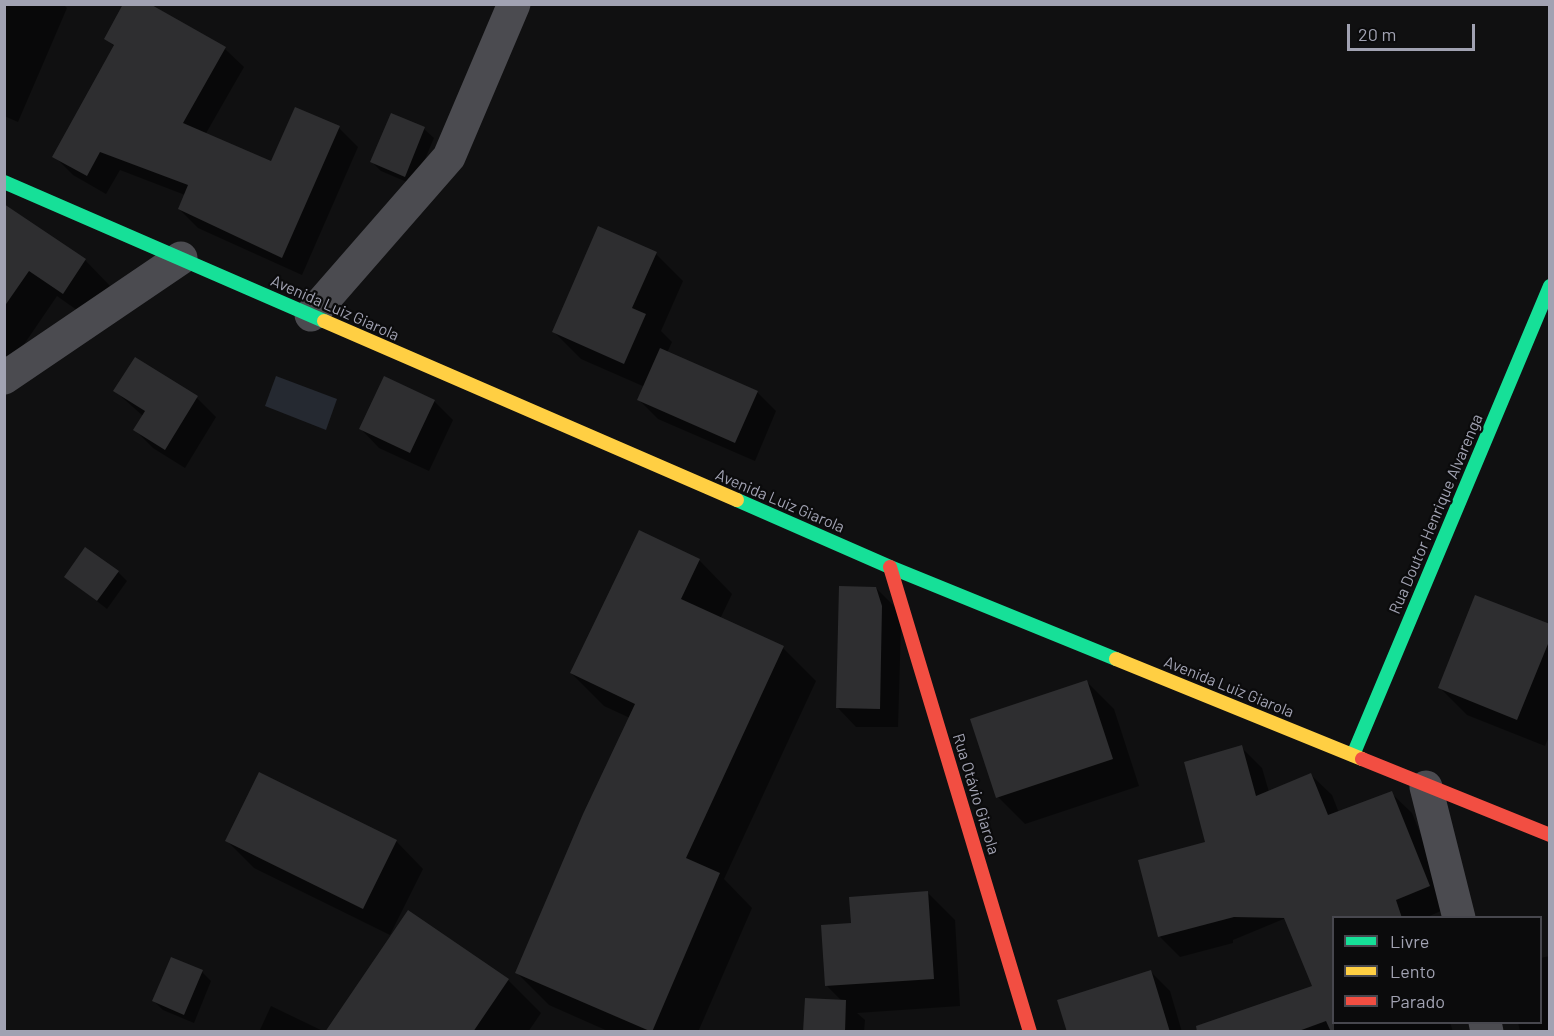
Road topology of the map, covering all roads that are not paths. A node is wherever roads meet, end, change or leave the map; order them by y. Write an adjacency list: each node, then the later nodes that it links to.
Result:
1 (514, 4): 5 (street)
2 (4, 182): 3 (street, Avenida Luiz Giarola)
3 (180, 258): 5 (street, Avenida Luiz Giarola); 6 (street)
4 (1550, 286): 8 (street, Rua Doutor Henrique Alvarenga)
5 (311, 315): 7 (street, Avenida Luiz Giarola)
6 (4, 378)
7 (890, 567): 8 (street, Avenida Luiz Giarola); 12 (street, Rua Otávio Giarola)
8 (1353, 755): 9 (street, Avenida Luiz Giarola)
9 (1426, 787): 10 (street, Avenida Luiz Giarola); 11 (street)
10 (1550, 835)
11 (1458, 916)
12 (1030, 1032)

